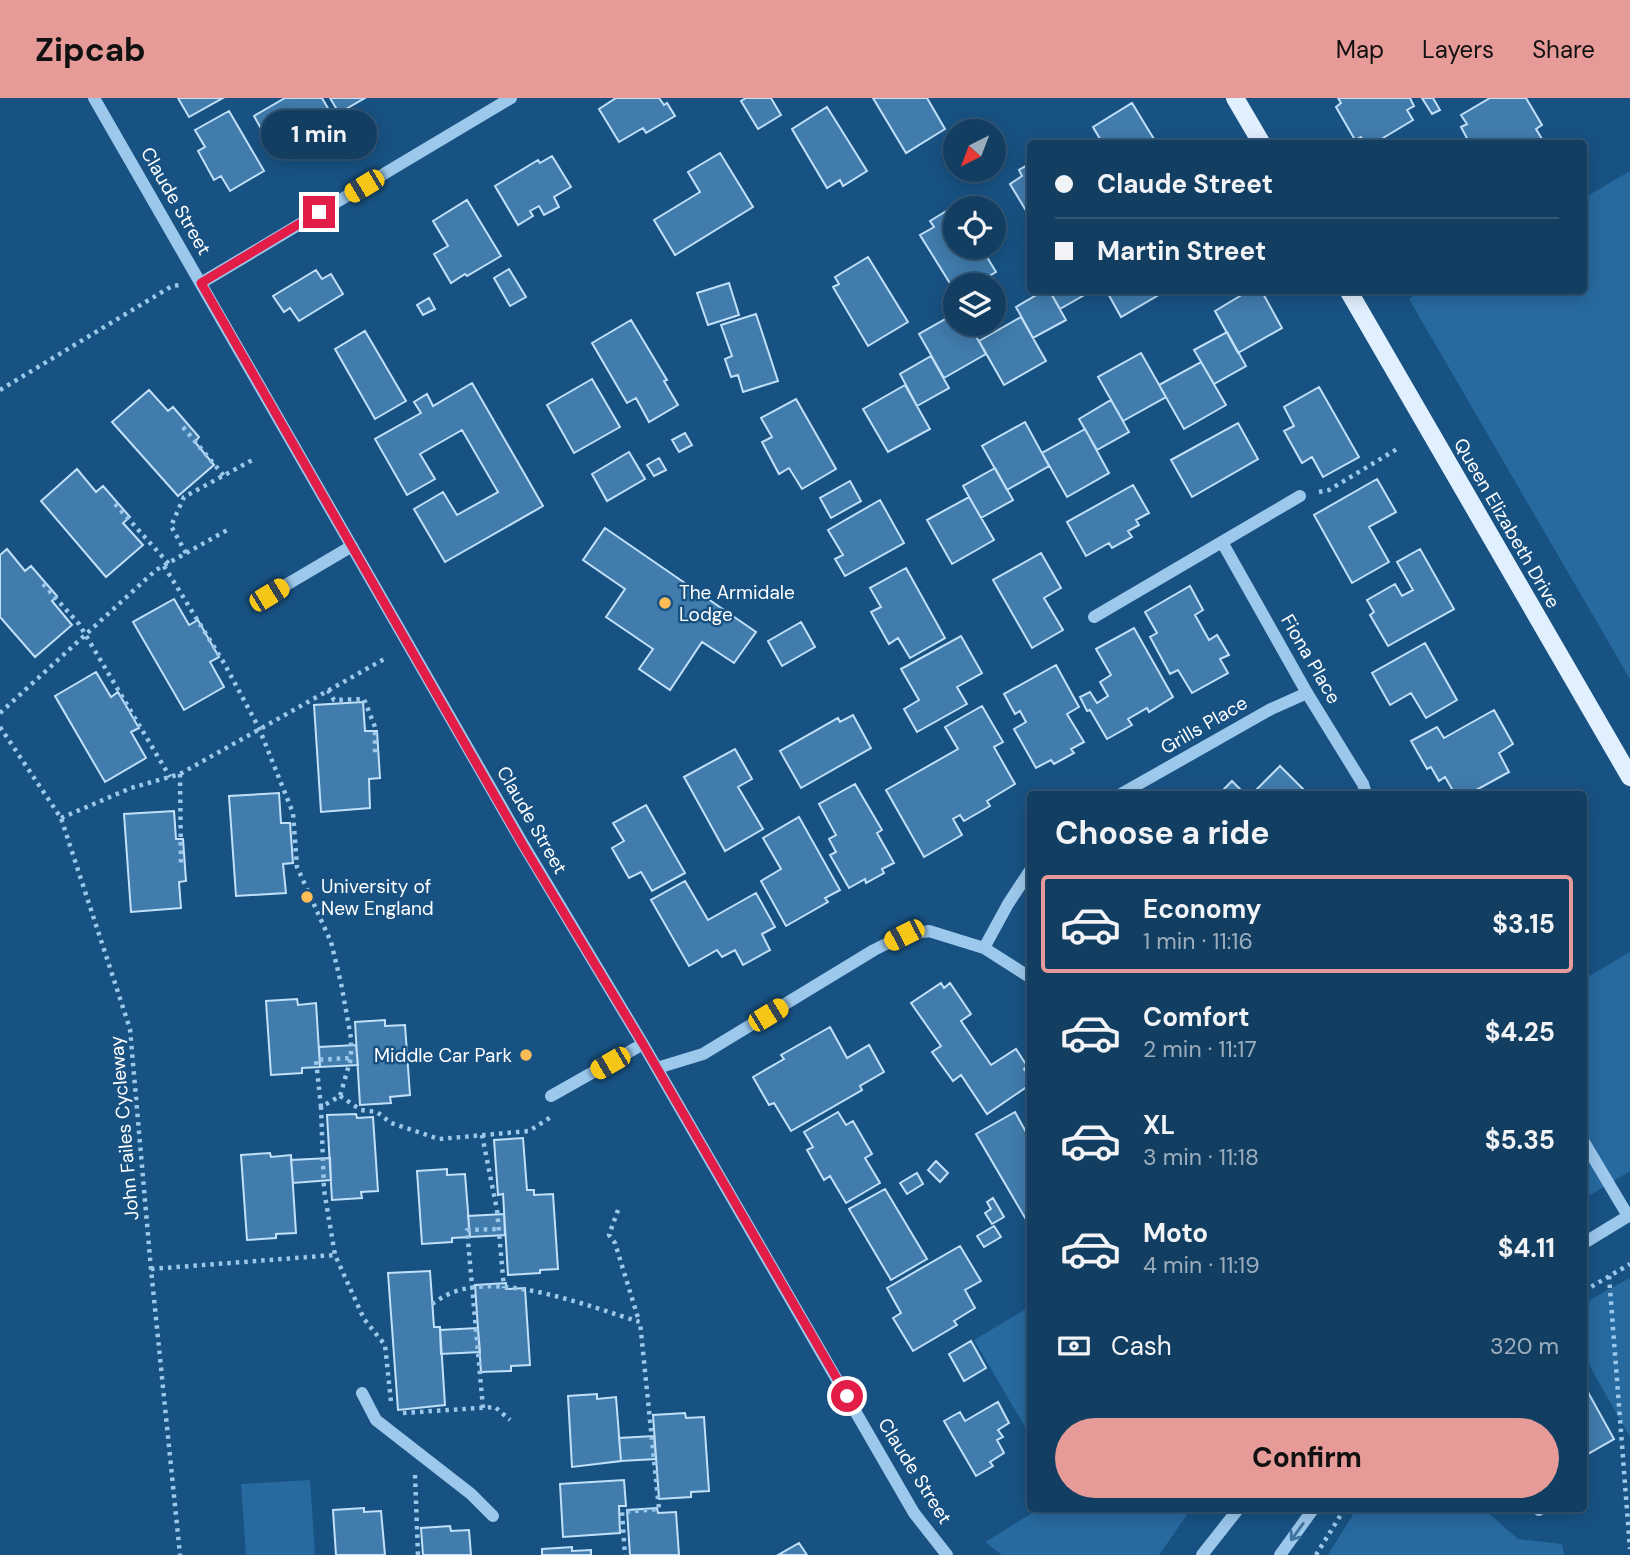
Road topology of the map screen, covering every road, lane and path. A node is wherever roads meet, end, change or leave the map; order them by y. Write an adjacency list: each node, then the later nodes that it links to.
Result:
1 (94, 98): 5 (street, Claude Street)
2 (511, 98): 5 (street)
3 (1235, 98): 4 (main road)
4 (1260, 140)
5 (201, 283): 17 (street, Claude Street)
6 (172, 286): 8 (path)
7 (1350, 294): 33 (main road, Queen Elizabeth Drive)
8 (0, 390)
9 (183, 427): 12 (path)
10 (1397, 449): 13 (path)
11 (256, 458): 12 (path)
12 (224, 475): 18 (path)
13 (1300, 496): 16 (street)
14 (115, 504): 19 (path)
15 (229, 529): 18 (path)
16 (1222, 542): 22 (street); 26 (street, Fiona Place)
17 (352, 546): 21 (street); 41 (street, Claude Street)
18 (186, 553): 19 (path)
19 (167, 565): 23 (path); 29 (path)
20 (43, 584): 23 (path)
21 (269, 595)
22 (1094, 617)
23 (86, 636): 27 (path); 32 (path)
24 (386, 658): 25 (path)
25 (328, 690): 29 (path); 30 (path)
26 (1307, 692): 34 (street, Grills Place); 35 (street, Fiona Place)
27 (0, 713)
28 (0, 727): 36 (path, John Failes Cycleway)
29 (259, 728): 31 (path); 42 (path)
30 (375, 756)
31 (180, 774): 32 (path); 37 (path)
32 (170, 777): 36 (path)
33 (1630, 777)
34 (1126, 791)
35 (1365, 791)
36 (61, 818): 56 (path, John Failes Cycleway)
37 (181, 864)
38 (1027, 875): 39 (street)
39 (984, 947): 40 (street); 43 (street)
40 (1027, 975)
41 (643, 1044): 43 (street, Claude Street); 45 (street)
42 (351, 1058): 44 (path); 46 (path)
43 (657, 1068): 75 (street, Claude Street)
44 (340, 1096): 46 (path); 48 (path)
45 (551, 1096)
46 (321, 1107): 54 (path)
47 (560, 1112): 48 (path)
48 (482, 1135): 52 (path)
49 (1587, 1147): 51 (street)
50 (618, 1210): 62 (path)
51 (1629, 1216): 53 (street)
52 (499, 1229): 58 (path); 59 (path)
53 (1587, 1241)
54 (335, 1255): 56 (path); 64 (path)
55 (1630, 1264): 57 (path)
56 (151, 1269): 72 (path, John Failes Cycleway)
57 (1609, 1276): 60 (path); 71 (path)
58 (471, 1288): 59 (path); 61 (path); 64 (path)
59 (504, 1288): 62 (path)
60 (1587, 1289)
61 (432, 1304)
62 (640, 1322): 74 (path)
63 (362, 1393): 66 (street)
64 (483, 1408): 65 (path)
65 (510, 1420)
66 (413, 1449): 70 (street); 73 (path)
67 (1236, 1512): 76 (street)
68 (1311, 1512): 77 (street, one-way to 77)
69 (1343, 1512): 78 (path)
70 (493, 1516)
71 (1630, 1549)
72 (180, 1555)
73 (418, 1555)
74 (625, 1555)
75 (947, 1555)
76 (1202, 1555)
77 (1280, 1555)
78 (1316, 1555)

